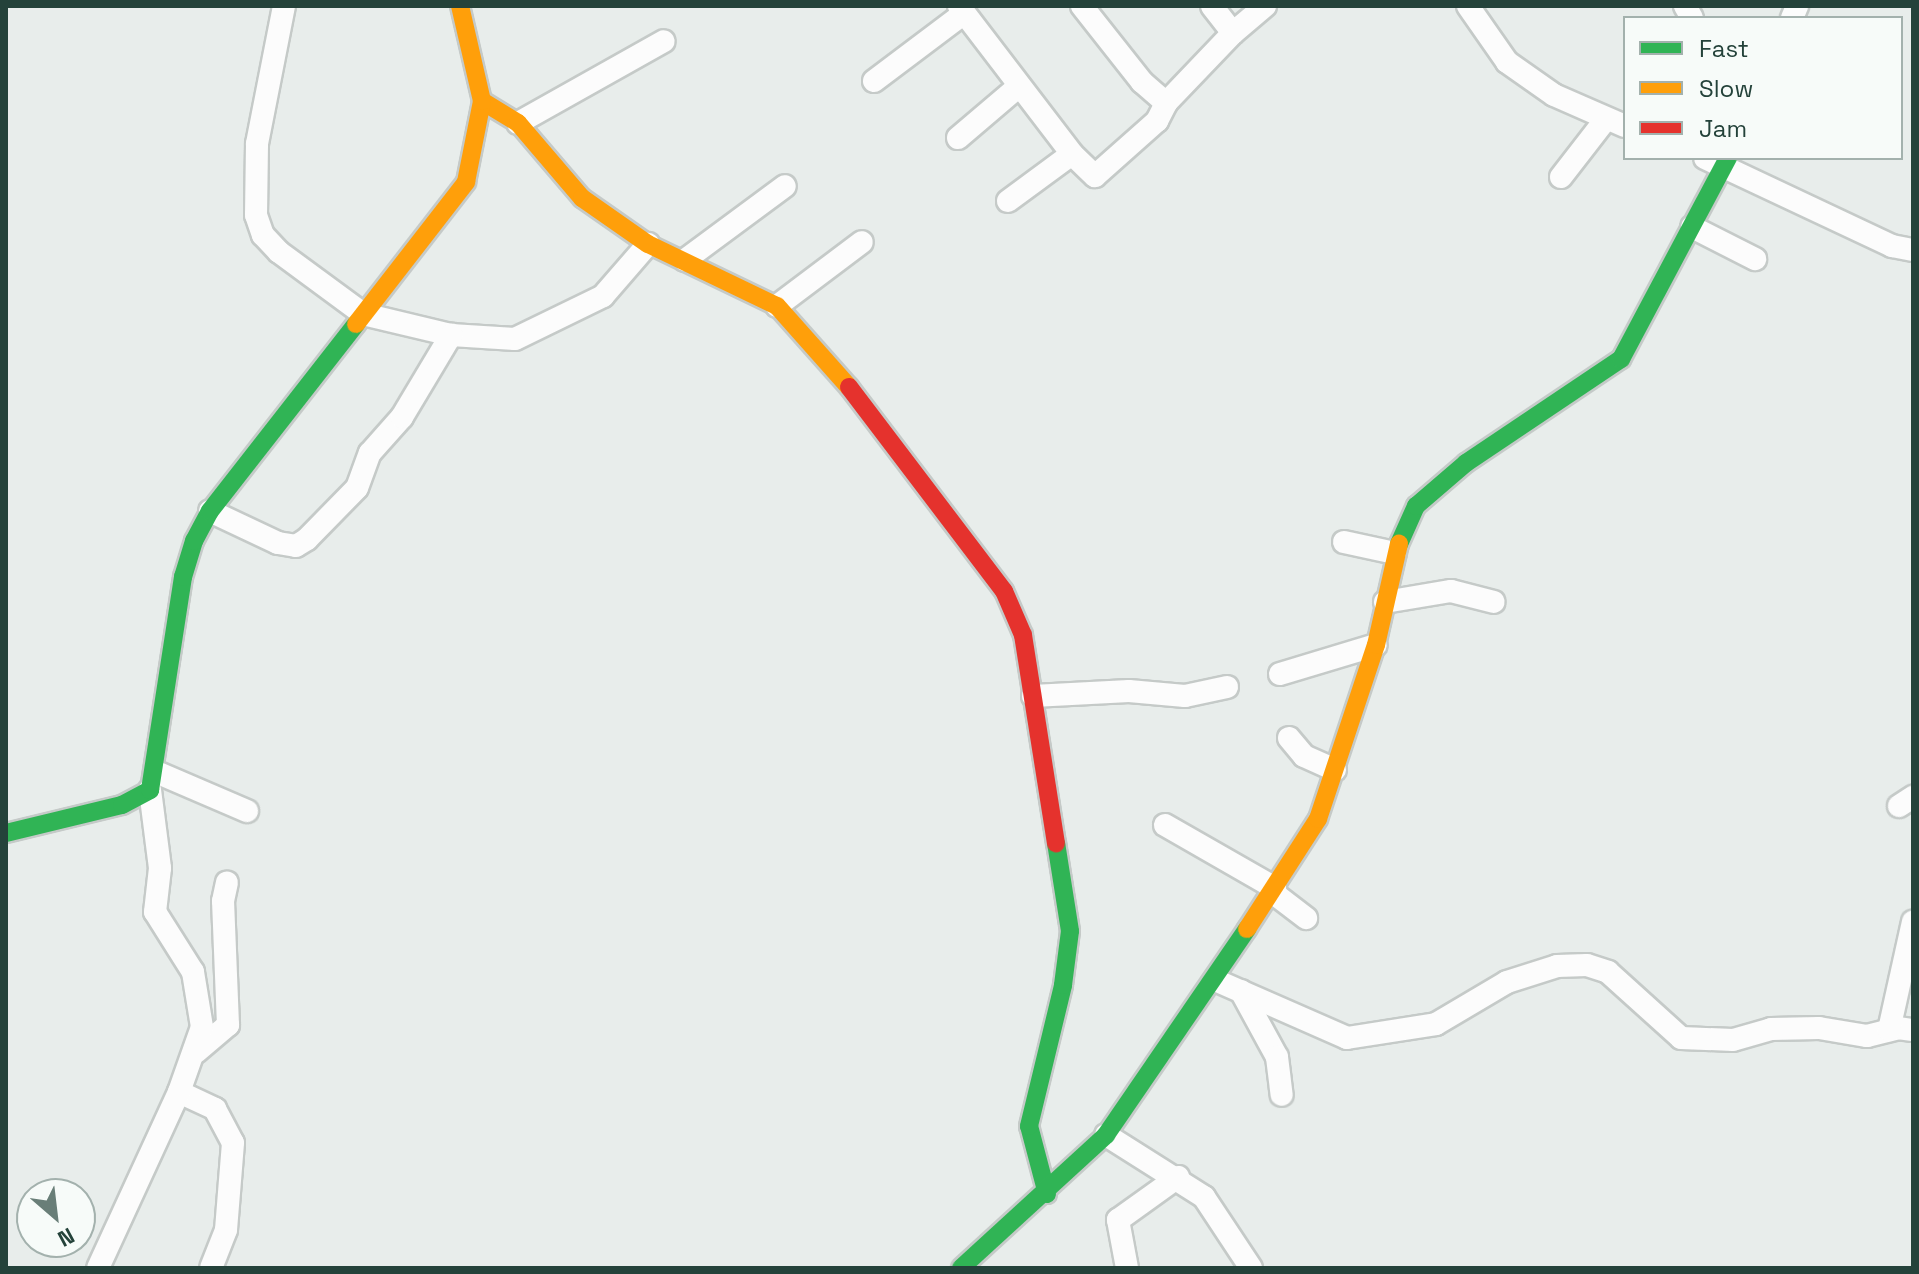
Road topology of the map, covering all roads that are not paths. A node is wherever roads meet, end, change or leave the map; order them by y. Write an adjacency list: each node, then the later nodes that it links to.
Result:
1 (284, 6): 29 (street)
2 (460, 6): 12 (street)
3 (1082, 6): 13 (street)
4 (1212, 6): 8 (street)
5 (1265, 6): 8 (street)
6 (1468, 6): 15 (street)
7 (961, 10): 10 (street); 11 (street)
8 (1233, 33): 13 (street)
9 (664, 41): 14 (street)
10 (874, 81)
11 (1019, 86): 16 (street); 17 (street)
12 (482, 101): 14 (street); 29 (street)
13 (1166, 103): 17 (street)
14 (518, 123): 24 (street)
15 (1615, 123): 19 (street)
16 (958, 138)
17 (1072, 154): 21 (street)
18 (1720, 161): 22 (street); 25 (street)
19 (1561, 177)
20 (785, 186): 27 (street)
21 (1008, 201)
22 (1692, 227): 26 (street); 33 (street)
23 (862, 242): 28 (street)
24 (648, 244): 27 (street); 30 (street)
25 (1913, 250)
26 (1755, 259)
27 (685, 260): 28 (street)
28 (777, 306): 39 (street)
29 (363, 314): 30 (street); 31 (street)
30 (451, 335): 31 (street)
31 (210, 511): 42 (street)
32 (1344, 542): 33 (street)
33 (1395, 553): 34 (street)
34 (1385, 602): 35 (street); 36 (street)
35 (1494, 602)
36 (1376, 645): 37 (street); 41 (street)
37 (1280, 674)
38 (1227, 687): 39 (street)
39 (1033, 696): 59 (street)
40 (1289, 738): 41 (street)
41 (1335, 770): 47 (street)
42 (153, 781): 43 (street); 45 (street); 54 (street)
43 (247, 811)
44 (1165, 825): 47 (street)
45 (6, 833)
46 (227, 882): 54 (street)
47 (1274, 890): 48 (street); 50 (street)
48 (1306, 918)
49 (1913, 922): 52 (street)
50 (1215, 980): 51 (street); 57 (street)
51 (1241, 991): 52 (street); 56 (street)
52 (1889, 1030): 53 (street)
53 (1913, 1030)
54 (196, 1052): 55 (street)
55 (179, 1092): 60 (street); 61 (street)
56 (1282, 1095)
57 (1106, 1135): 58 (street); 59 (street)
58 (1178, 1177): 63 (street); 64 (street)
59 (1047, 1194): 62 (street)
60 (98, 1268)
61 (211, 1268)
62 (961, 1268)
63 (1127, 1268)
64 (1251, 1268)

